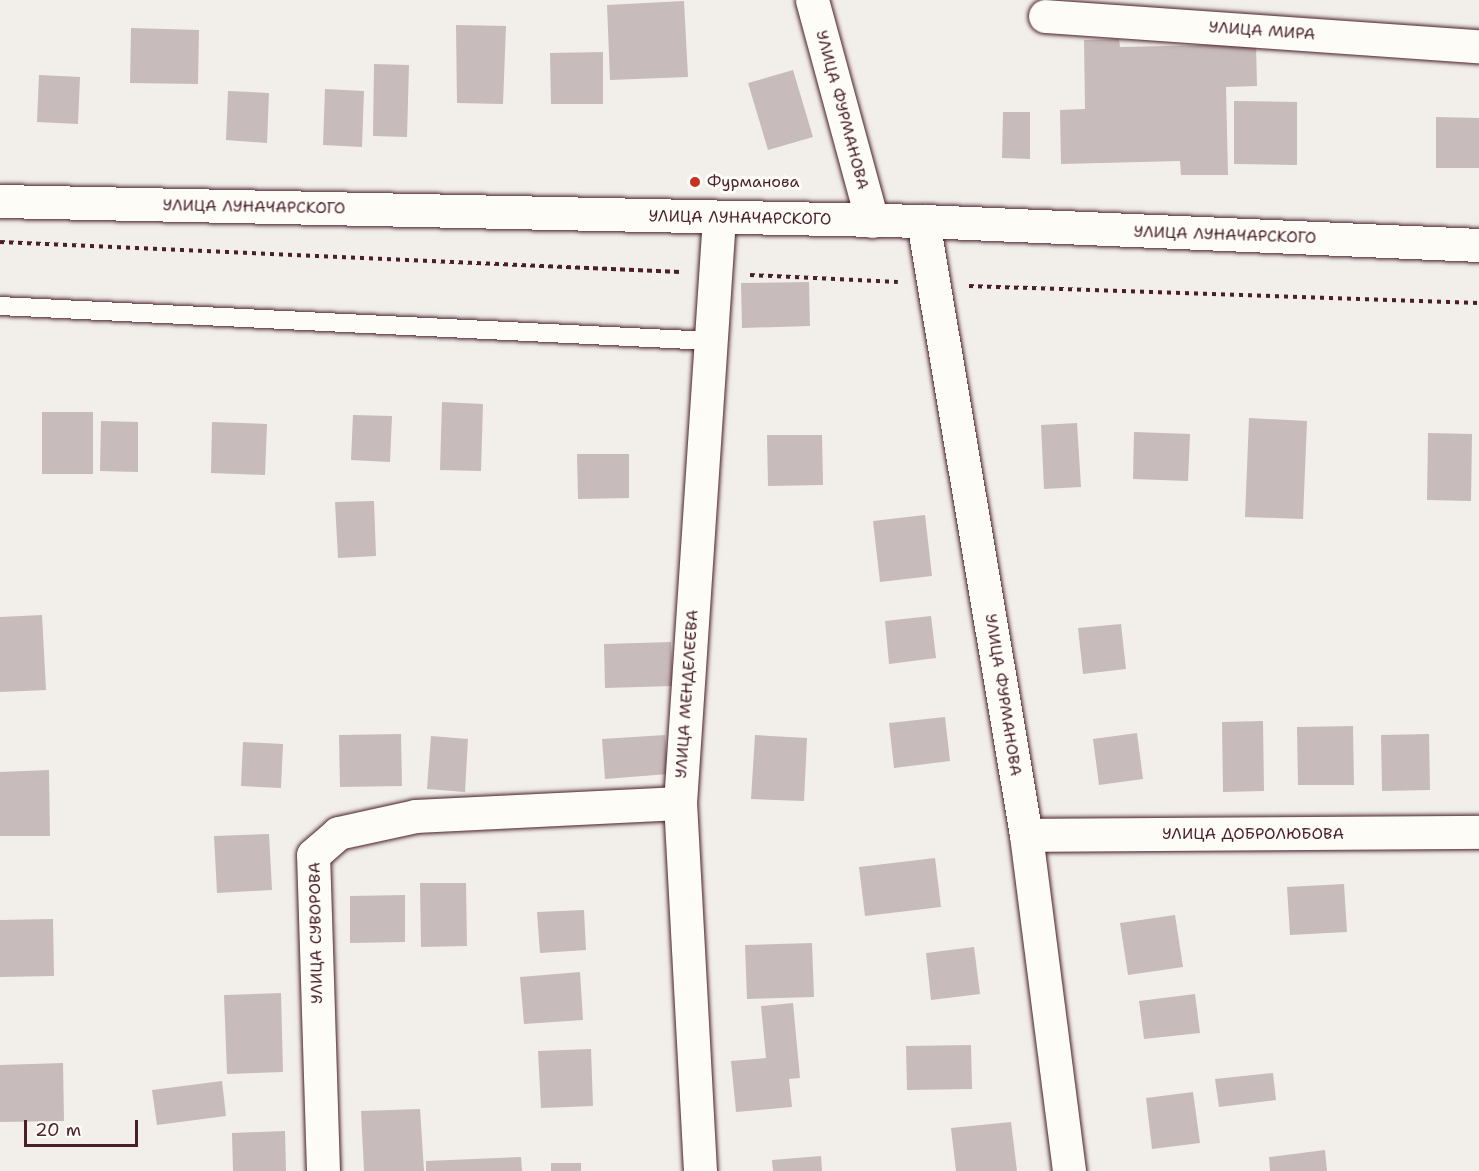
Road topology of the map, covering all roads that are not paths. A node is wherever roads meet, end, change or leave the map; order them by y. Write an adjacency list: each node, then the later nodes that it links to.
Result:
1 (812, 0): 6 (street, УЛИЦА ФУРМАНОВА)
2 (1045, 16): 3 (street, УЛИЦА МИРА)
3 (1479, 46)
4 (0, 201): 5 (street, УЛИЦА ЛУНАЧАРСКОГО)
5 (719, 217): 6 (street, УЛИЦА ЛУНАЧАРСКОГО); 10 (street, УЛИЦА МЕНДЕЛЕЕВА)
6 (872, 220): 7 (street, УЛИЦА ЛУНАЧАРСКОГО)
7 (923, 221): 8 (street, УЛИЦА ЛУНАЧАРСКОГО); 13 (street, УЛИЦА ФУРМАНОВА)
8 (1479, 245)
9 (0, 306): 10 (lane)
10 (710, 341): 11 (street, УЛИЦА МЕНДЕЛЕЕВА)
11 (680, 803): 14 (street, УЛИЦА СУВОРОВА); 15 (street, УЛИЦА МЕНДЕЛЕЕВА)
12 (1479, 832): 13 (street, УЛИЦА ДОБРОЛЮБОВА)
13 (1026, 835): 16 (street, УЛИЦА ФУРМАНОВА)
14 (324, 1171)
15 (700, 1171)
16 (1069, 1171)

